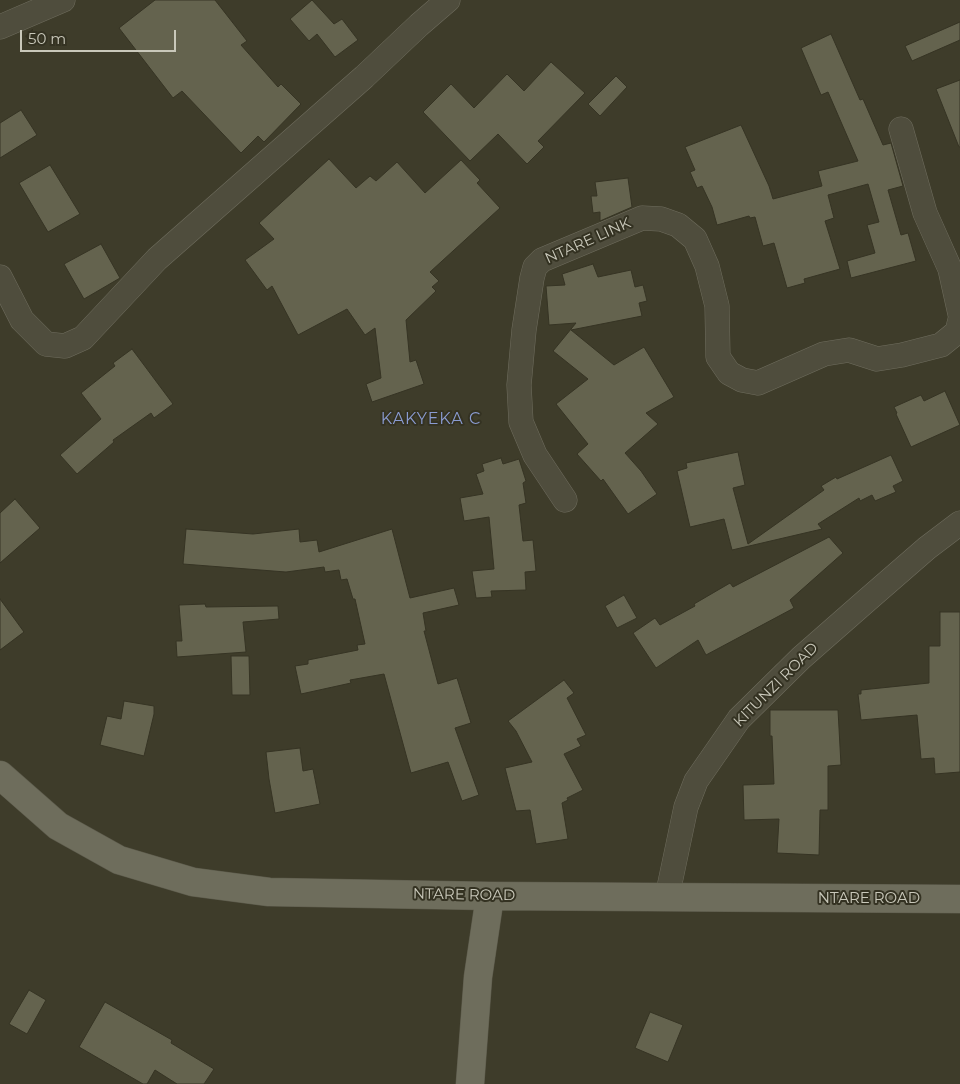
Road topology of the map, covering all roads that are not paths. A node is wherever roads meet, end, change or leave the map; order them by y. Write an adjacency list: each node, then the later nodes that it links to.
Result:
1 (63, 0): 3 (street)
2 (448, 0): 6 (street)
3 (0, 27)
4 (901, 128): 5 (street)
5 (955, 268): 7 (street)
6 (0, 277)
7 (960, 314)
8 (960, 320): 9 (street, NTARE LINK)
9 (566, 500)
10 (960, 523): 13 (street, KITUNZI ROAD)
11 (0, 775): 12 (main road, NTARE ROAD)
12 (490, 896): 13 (main road, NTARE ROAD); 15 (main road)
13 (667, 897): 14 (main road, NTARE ROAD)
14 (960, 899)
15 (470, 1084)

